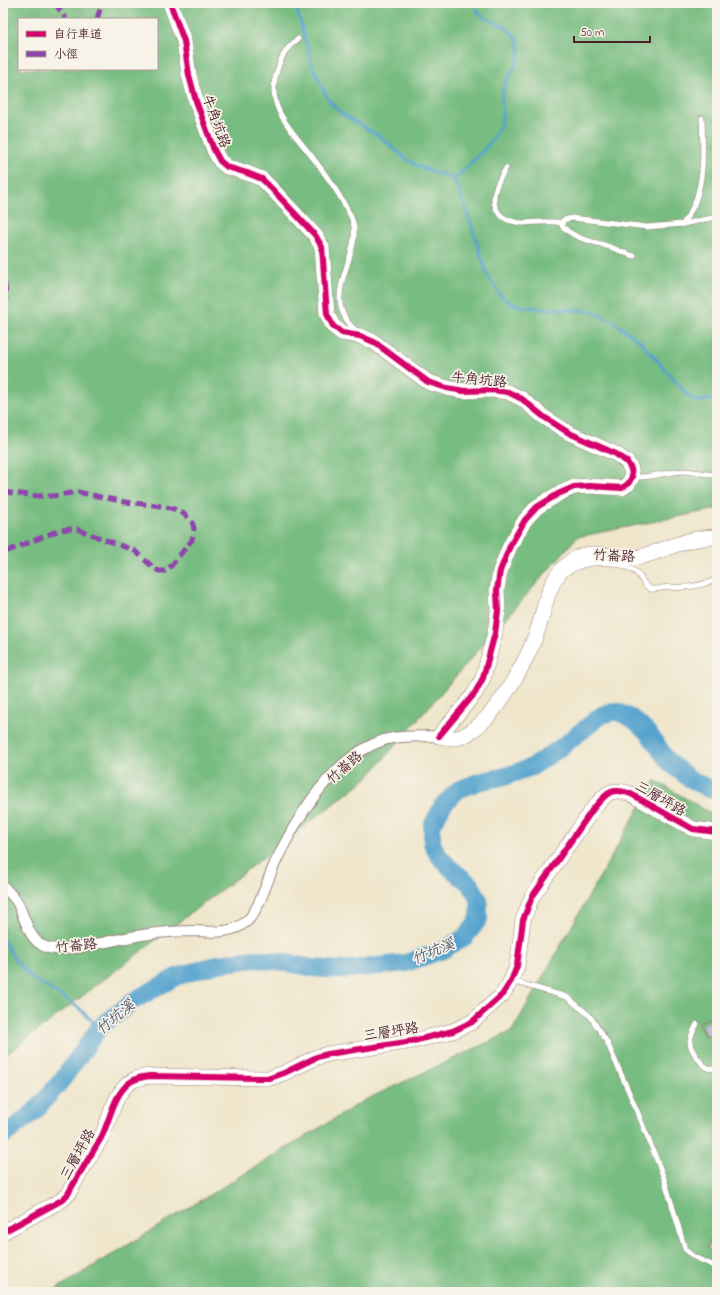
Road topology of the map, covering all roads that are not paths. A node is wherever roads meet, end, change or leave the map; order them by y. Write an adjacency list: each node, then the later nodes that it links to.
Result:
1 (170, 3): 9 (street, 牛角坑路)
2 (298, 39): 9 (lane)
3 (702, 118): 7 (lane)
4 (506, 168): 6 (lane)
5 (717, 217): 7 (lane)
6 (562, 223): 7 (lane); 8 (lane)
7 (683, 224)
8 (634, 256)
9 (360, 336): 11 (street, 牛角坑路)
10 (717, 476): 11 (lane)
11 (632, 477): 15 (street)
12 (717, 537): 14 (street, 竹崙路)
13 (717, 580): 14 (lane)
14 (549, 592): 15 (street, 竹崙路)
15 (439, 736): 17 (street, 竹崙路)
16 (717, 832): 18 (street, 三層坪路)
17 (3, 886)
18 (512, 981): 21 (street, 三層坪路); 22 (lane)
19 (697, 1024): 20 (lane)
20 (717, 1067)
21 (3, 1232)
22 (717, 1266)

